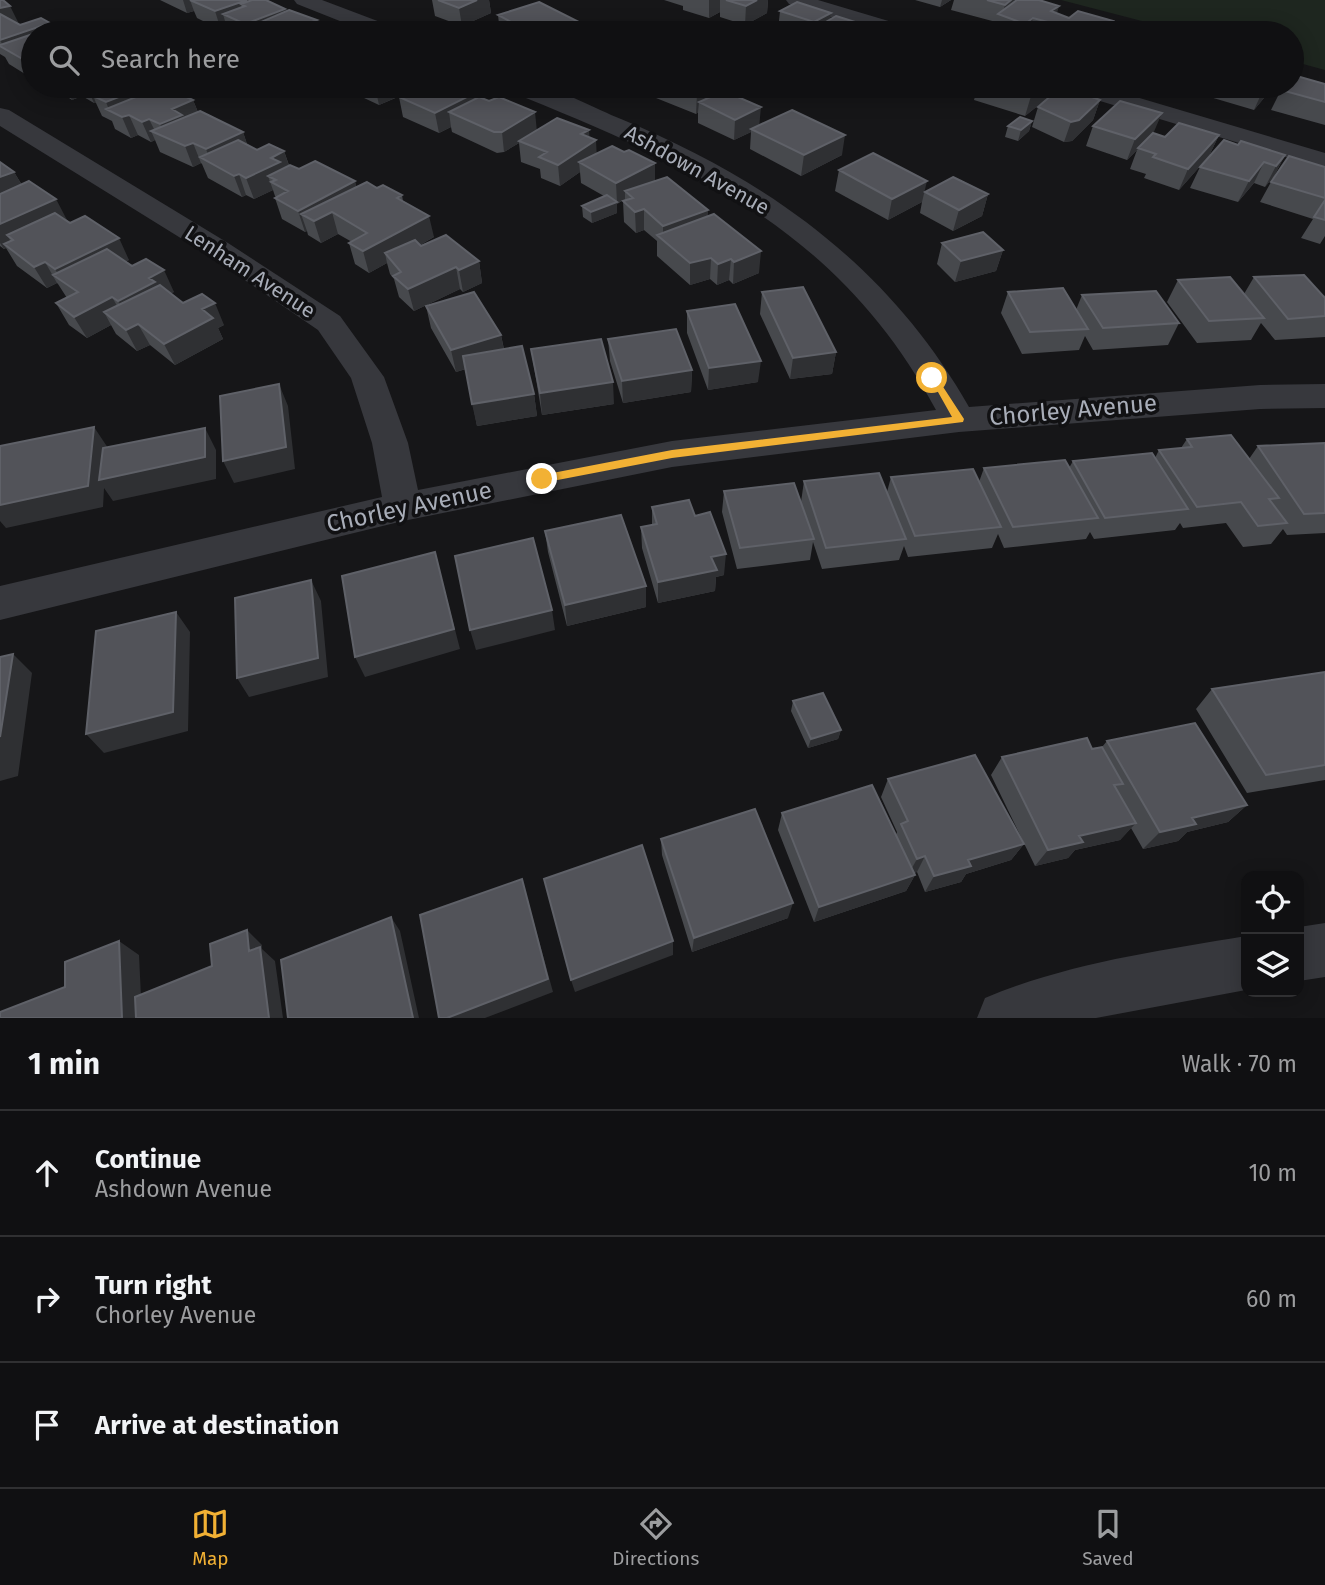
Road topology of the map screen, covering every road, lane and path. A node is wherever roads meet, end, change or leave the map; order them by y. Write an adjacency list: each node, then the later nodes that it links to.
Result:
1 (304, 0): 3 (street)
2 (796, 0): 4 (street)
3 (357, 21)
4 (865, 21)
5 (547, 98): 10 (street, Ashdown Avenue)
6 (1115, 98): 8 (street)
7 (0, 115): 11 (street, Lenham Avenue)
8 (1325, 161)
9 (1325, 396): 10 (street, Chorley Avenue)
10 (959, 419): 11 (street, Chorley Avenue)
11 (403, 507): 12 (street, Chorley Avenue)
12 (0, 603)
13 (1325, 950): 14 (street)
14 (1304, 953)
15 (1241, 964): 16 (street)
16 (1004, 1018)

